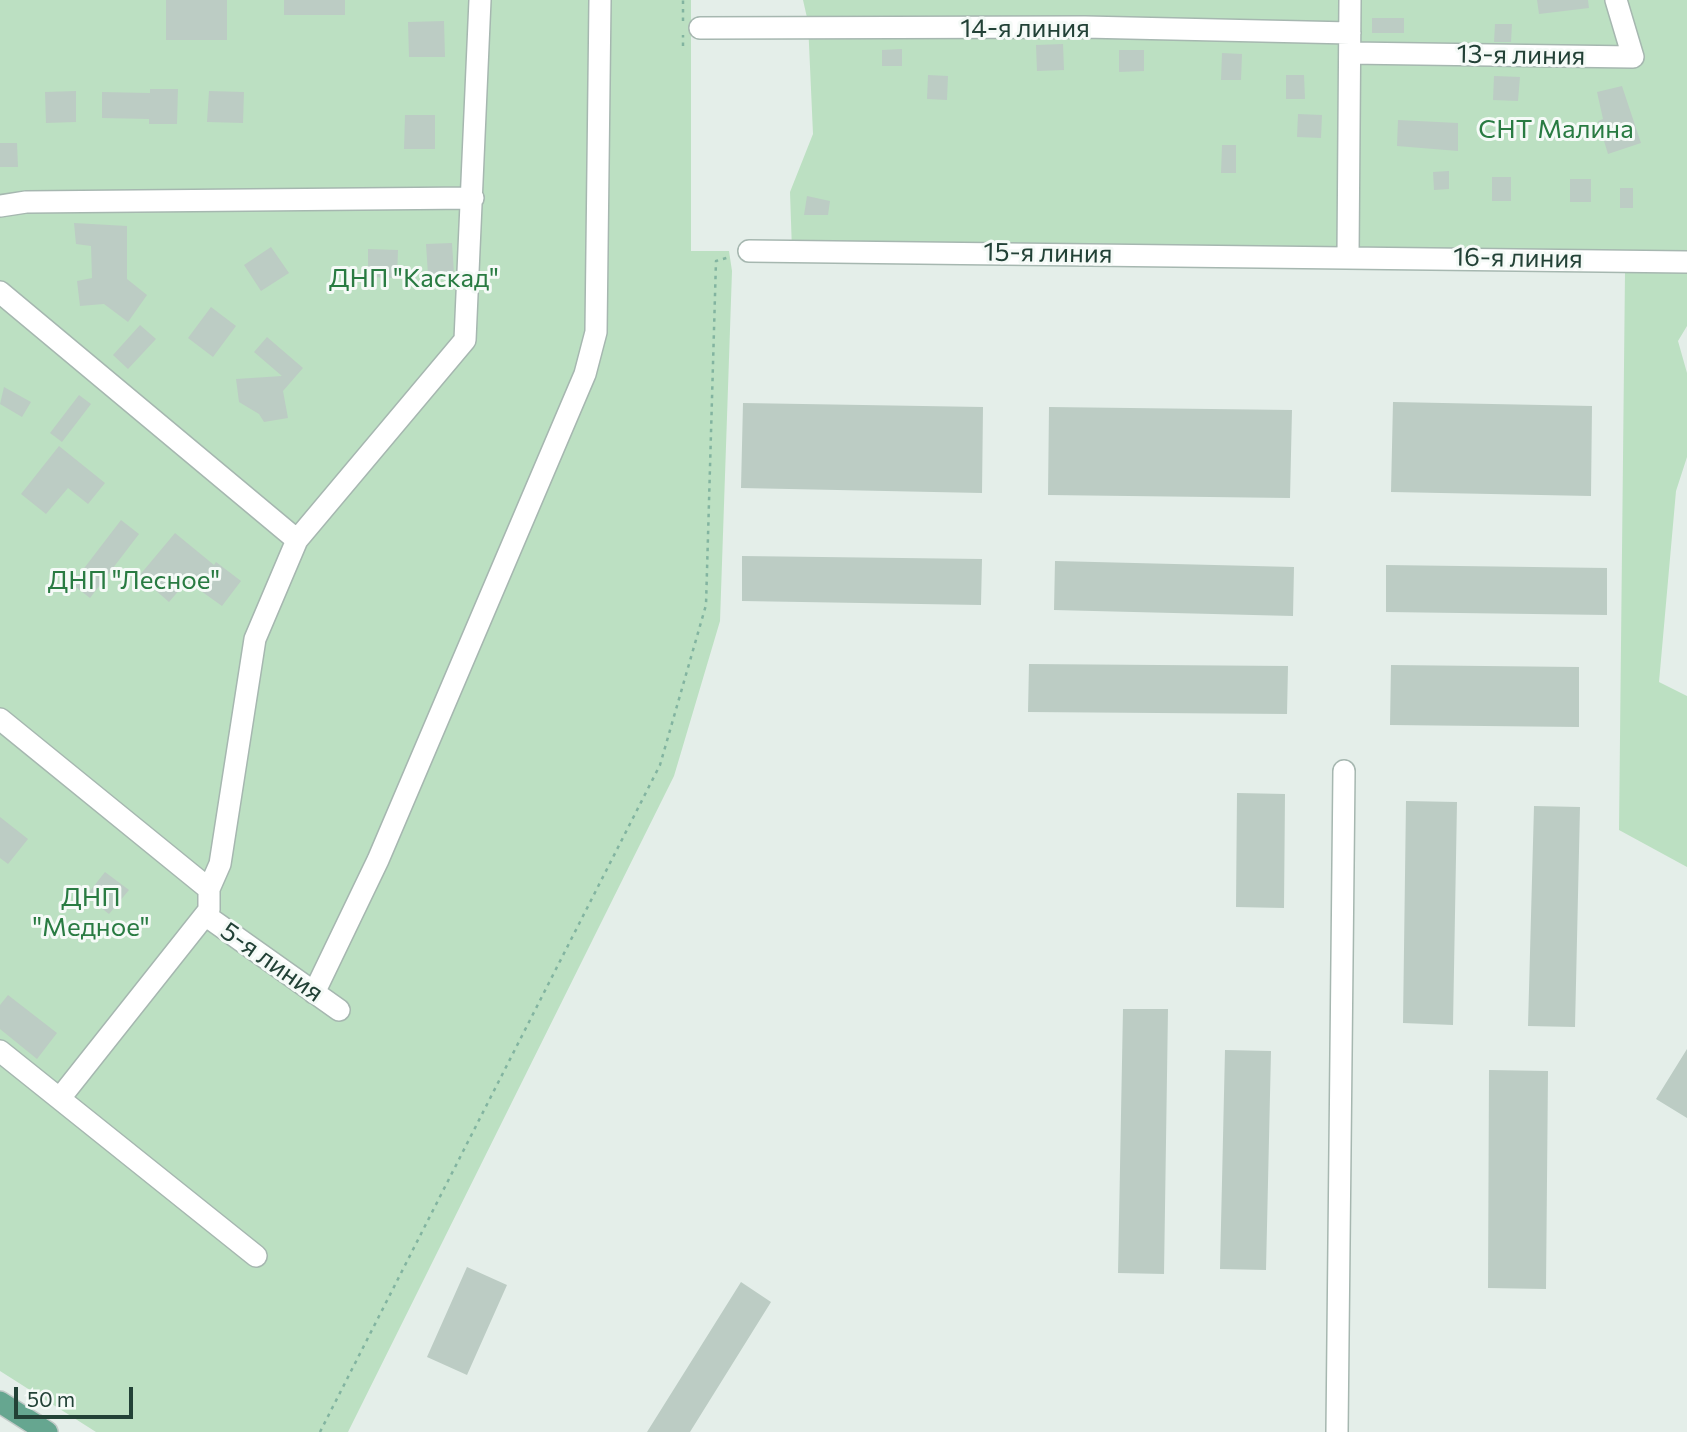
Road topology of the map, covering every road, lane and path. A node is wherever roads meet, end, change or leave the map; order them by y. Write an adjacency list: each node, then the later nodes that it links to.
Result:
1 (480, 0): 7 (street)
2 (600, 0): 18 (street)
3 (1350, 0): 6 (street)
4 (1616, 0): 6 (street, 13-я линия)
5 (700, 28): 6 (street, 14-я линия)
6 (1350, 43): 10 (street)
7 (472, 198): 8 (street); 13 (street)
8 (0, 206)
9 (749, 251): 10 (street, 15-я линия); 25 (path)
10 (1348, 256): 11 (street, 16-я линия)
11 (1687, 262)
12 (0, 292): 13 (street)
13 (297, 540): 16 (street)
14 (0, 719): 16 (street)
15 (1345, 771): 26 (street)
16 (209, 889): 17 (street)
17 (205, 915): 18 (street, 5-я линия); 21 (street)
18 (314, 993): 19 (street, 5-я линия)
19 (339, 1010)
20 (0, 1051): 21 (street)
21 (60, 1098): 22 (street)
22 (256, 1256)
23 (0, 1402): 24 (main road)
24 (47, 1432)
25 (320, 1432)
26 (1337, 1432)

